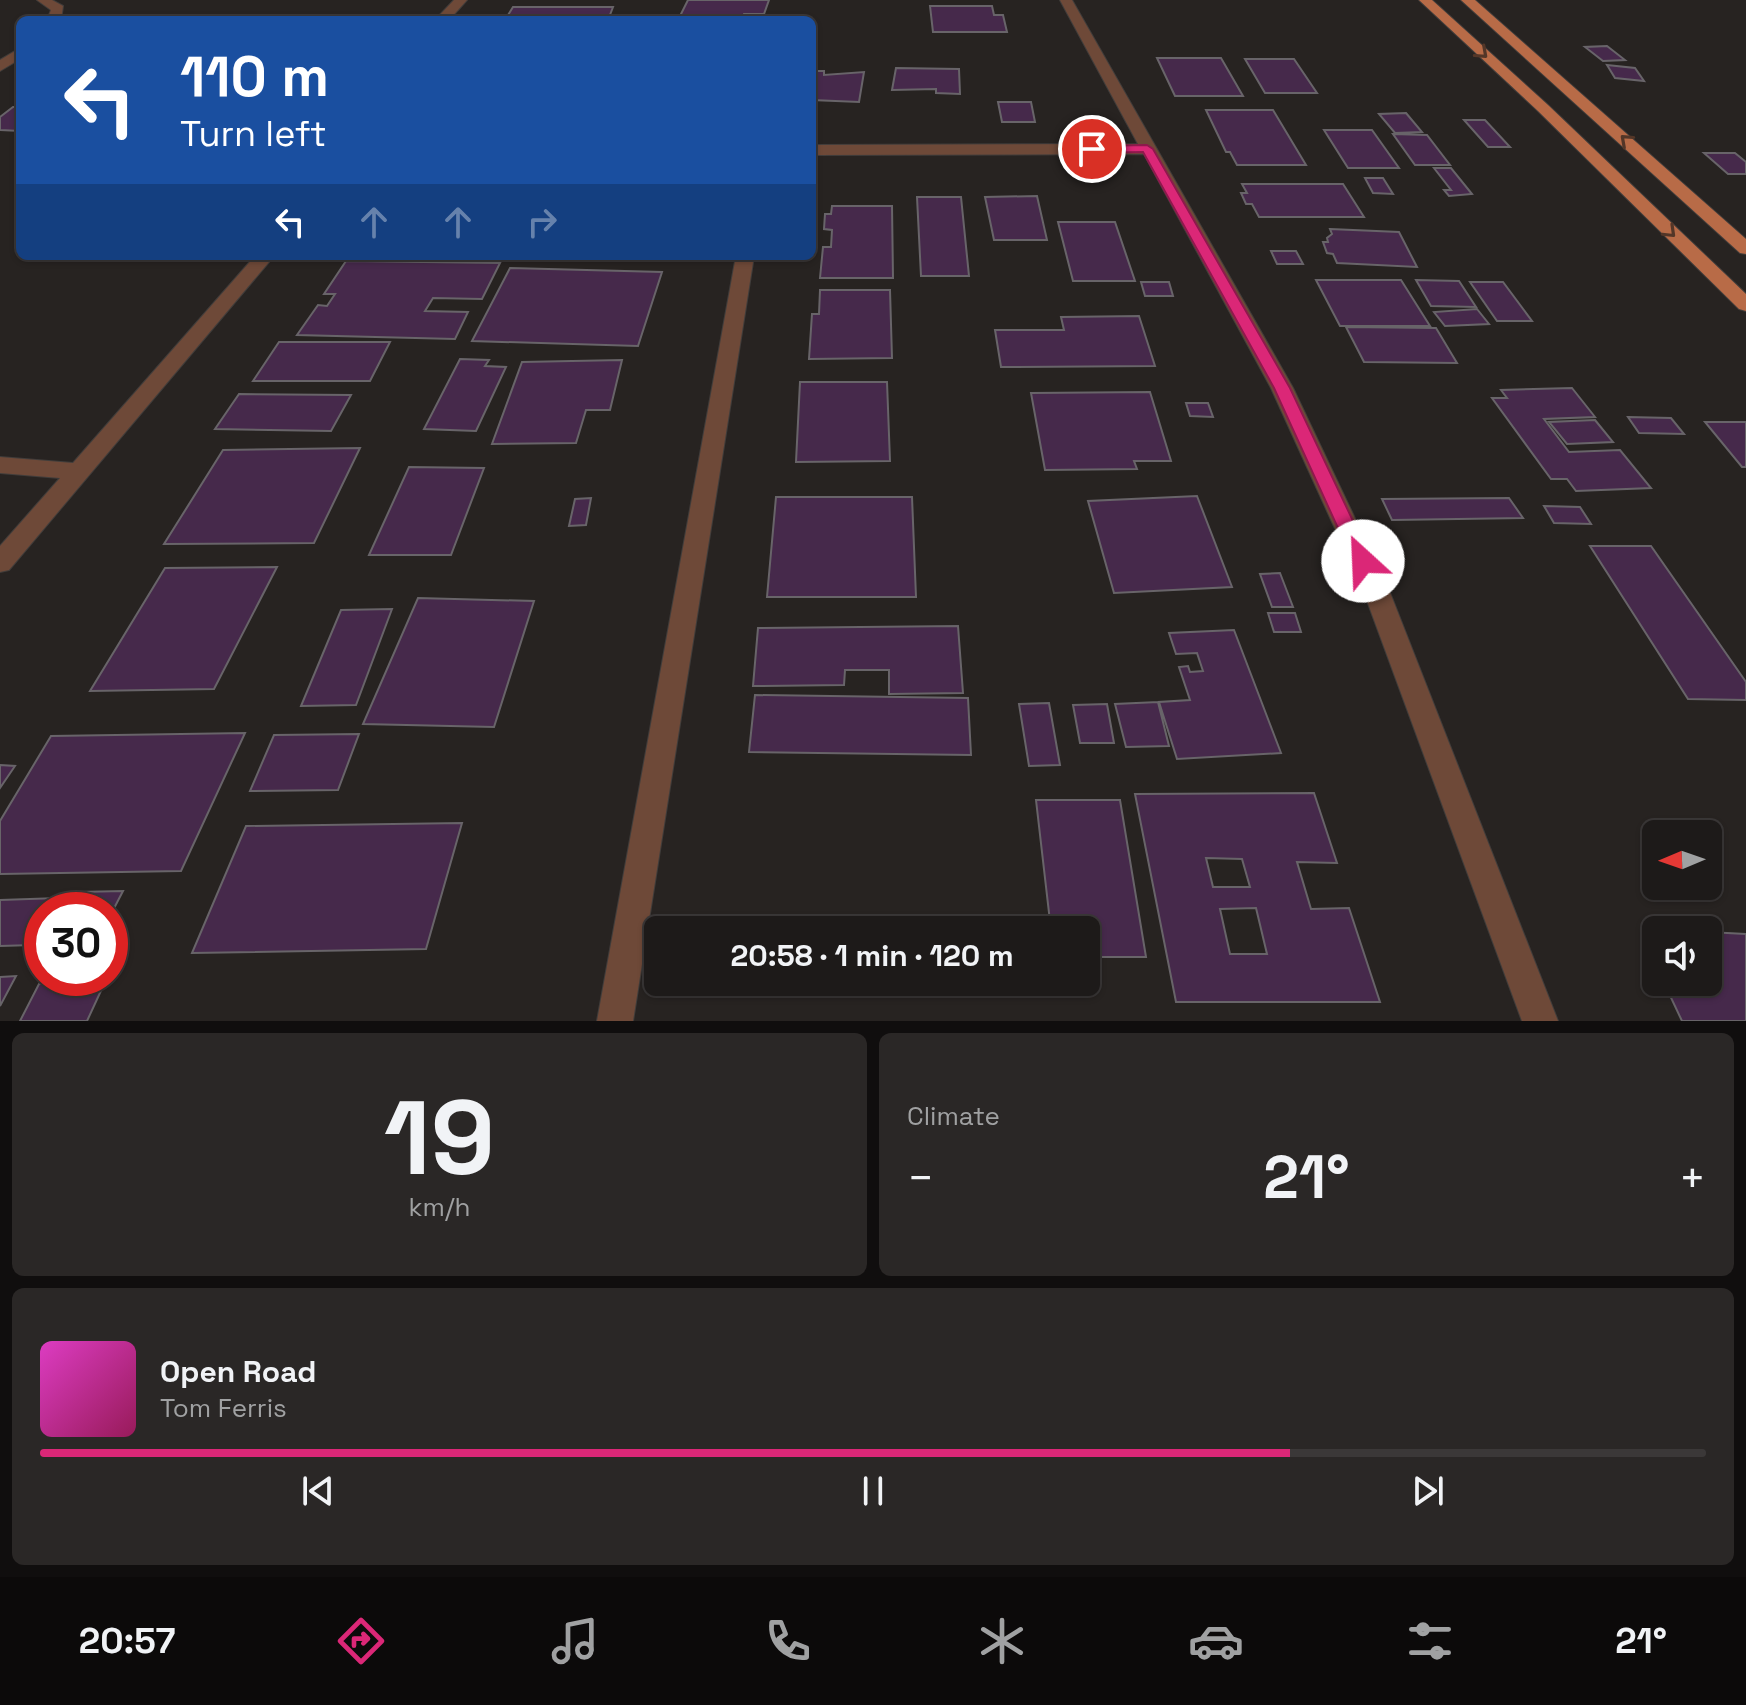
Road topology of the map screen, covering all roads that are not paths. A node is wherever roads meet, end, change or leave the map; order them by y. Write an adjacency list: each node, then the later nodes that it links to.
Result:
1 (43, 0): 6 (street)
2 (461, 0): 7 (street)
3 (1066, 0): 8 (street)
4 (1425, 0): 13 (main road, one-way to 13)
5 (1467, 0): 10 (main road, one-way to 5)
6 (55, 16)
7 (446, 16)
8 (1147, 149): 9 (street); 18 (street)
9 (816, 150)
10 (1746, 249)
11 (262, 260): 15 (street)
12 (744, 260): 17 (street)
13 (1746, 305)
14 (0, 465): 15 (street)
15 (77, 471): 16 (street)
16 (0, 563)
17 (615, 1021)
18 (1540, 1021)

